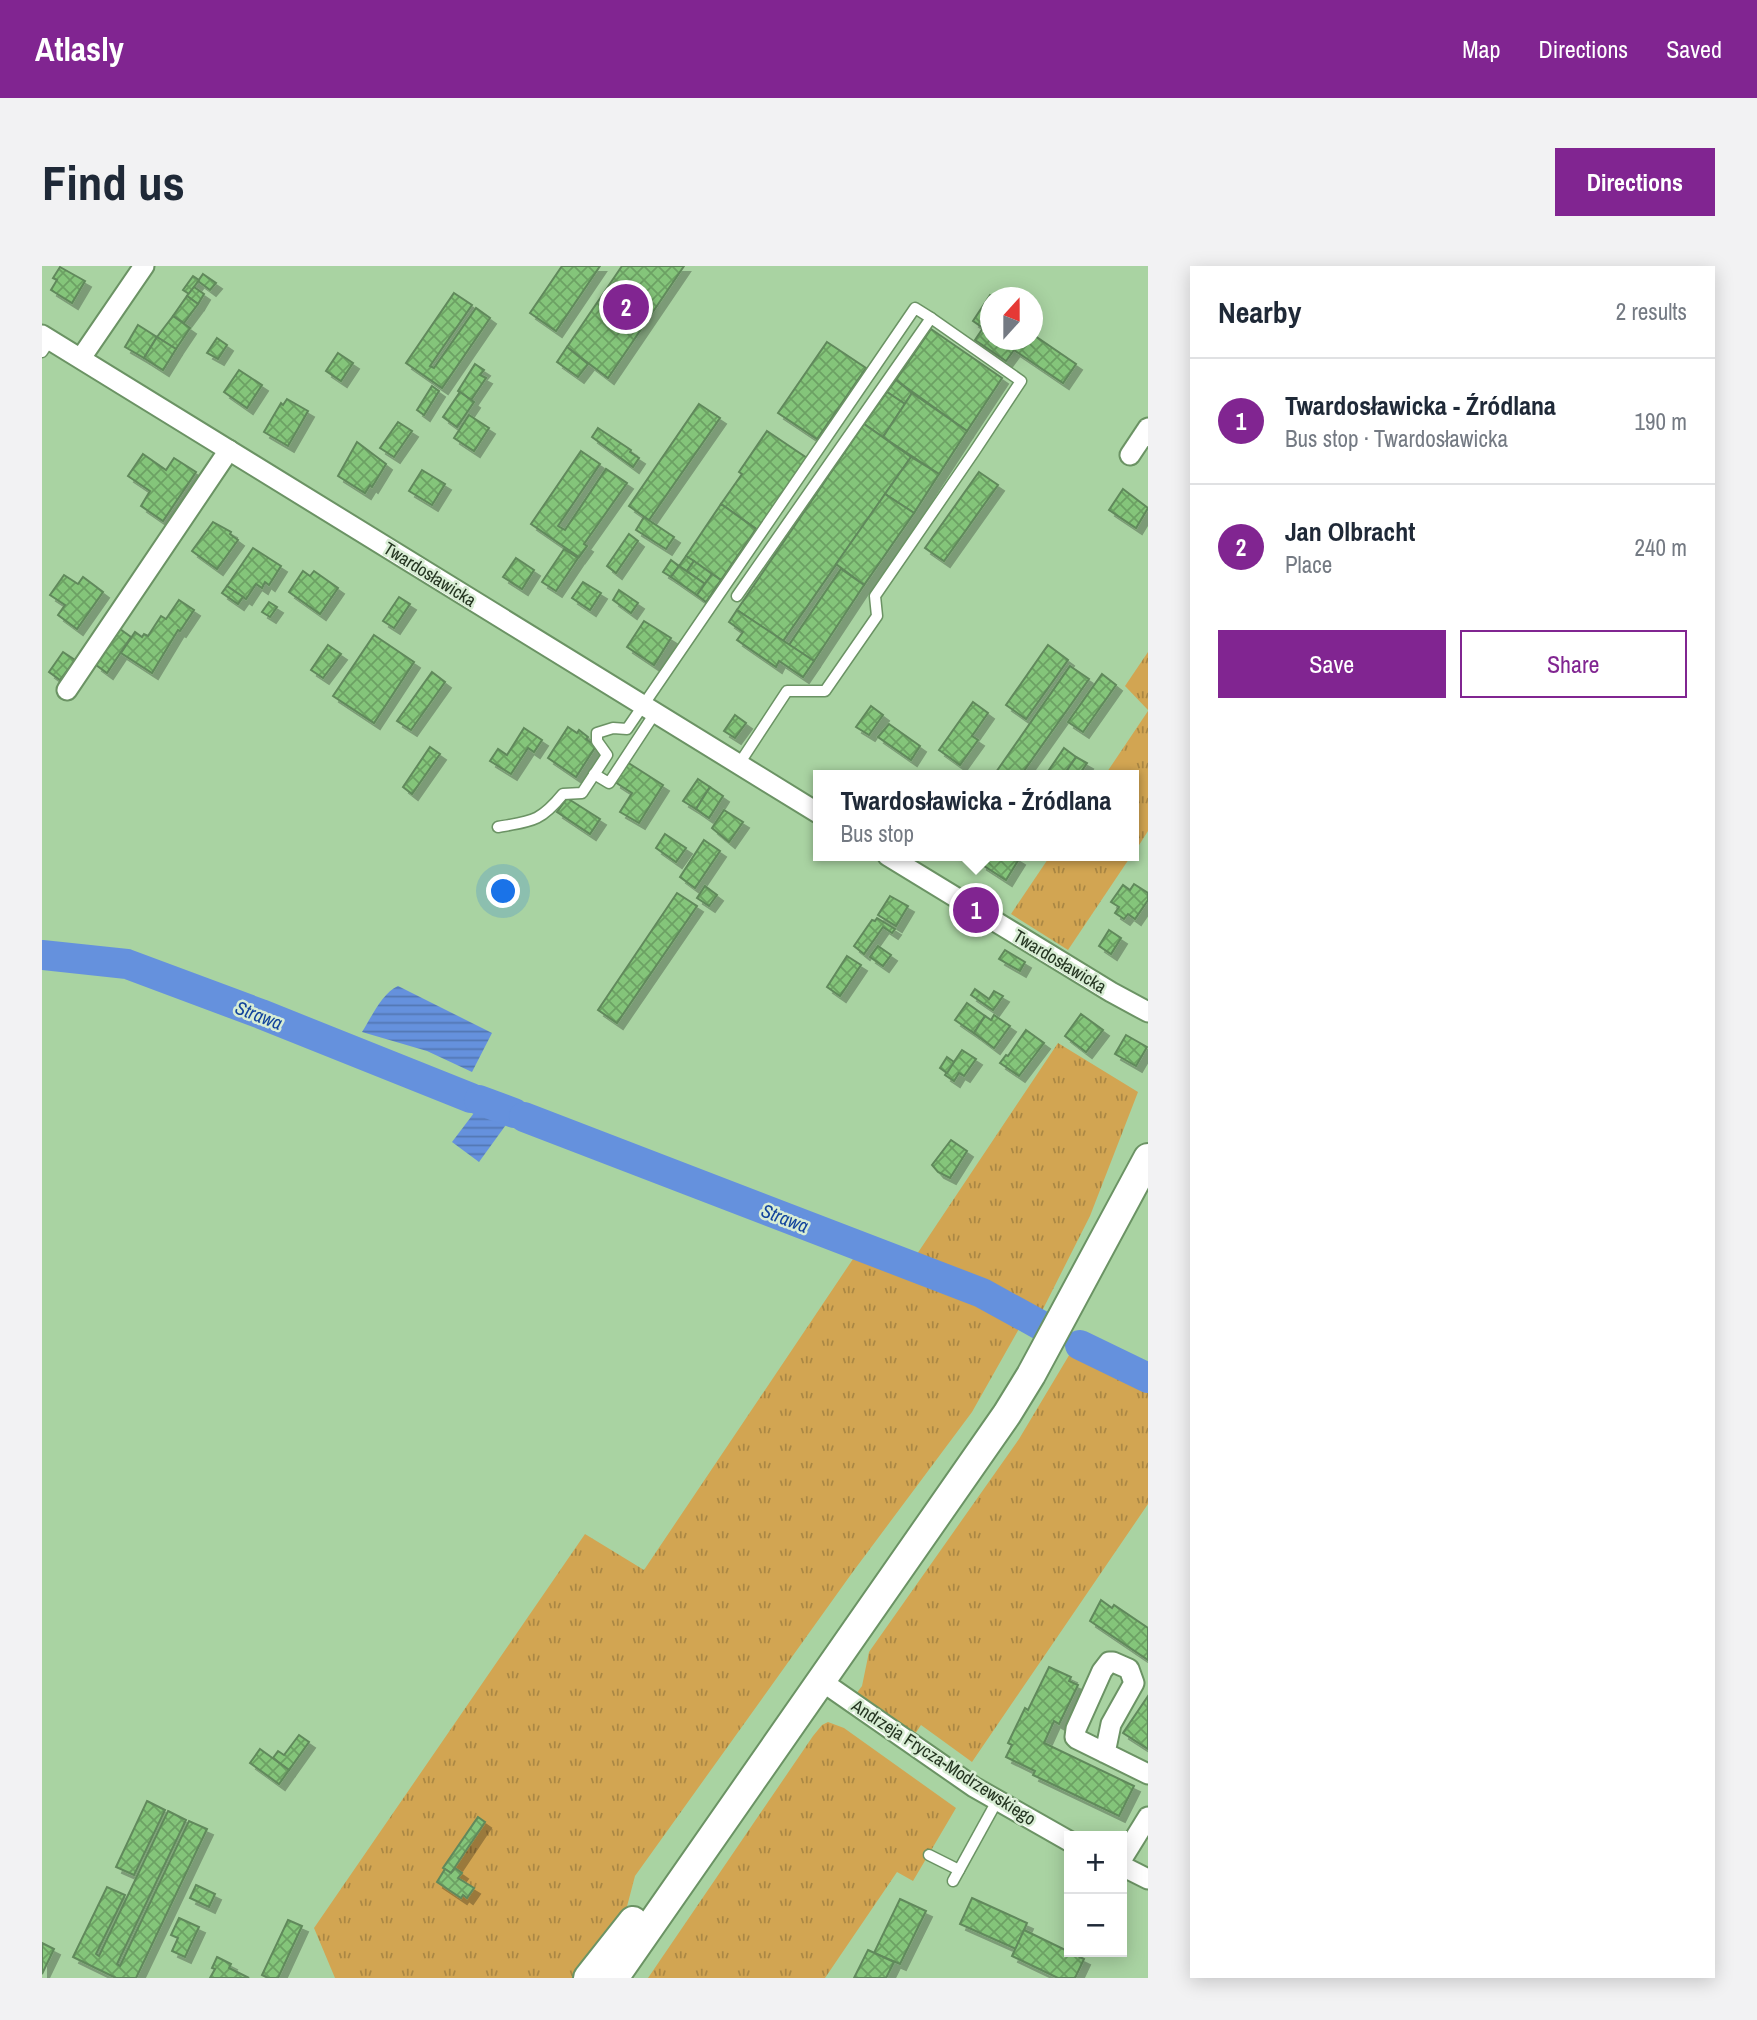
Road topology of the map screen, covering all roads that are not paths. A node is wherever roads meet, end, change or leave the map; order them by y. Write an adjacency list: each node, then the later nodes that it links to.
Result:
1 (144, 266): 4 (street)
2 (931, 318): 8 (lane); 10 (lane); 11 (lane)
3 (45, 342): 4 (street, Twardosławicka)
4 (81, 358): 6 (street, Twardosławicka)
5 (1148, 428): 7 (street)
6 (229, 450): 9 (street); 10 (street, Twardosławicka)
7 (1130, 454)
8 (737, 596)
9 (67, 690)
10 (649, 708): 11 (street, Twardosławicka); 12 (lane); 12 (lane)
11 (739, 764): 13 (street, Twardosławicka)
12 (594, 774): 14 (lane)
13 (813, 810)
14 (498, 827)
15 (896, 861): 16 (street, Twardosławicka)
16 (1126, 999): 17 (street, Twardosławicka); 18 (street, Twardosławicka)
17 (1148, 1004)
18 (1148, 1012)
19 (1148, 1158): 20 (street)
20 (820, 1680): 22 (street); 24 (street, Andrzeja Frycza-Modrzewskiego)
21 (1105, 1753): 23 (street)
22 (760, 1768): 33 (street); 34 (street)
23 (1148, 1774)
24 (997, 1801): 26 (street, Andrzeja Frycza-Modrzewskiego); 30 (lane)
25 (1148, 1817): 27 (street)
26 (1064, 1838)
27 (1127, 1851)
28 (929, 1855): 30 (lane)
29 (1127, 1868): 31 (street)
30 (959, 1870): 32 (lane)
31 (1148, 1879)
32 (953, 1881)
33 (588, 1978)
34 (614, 1978)

